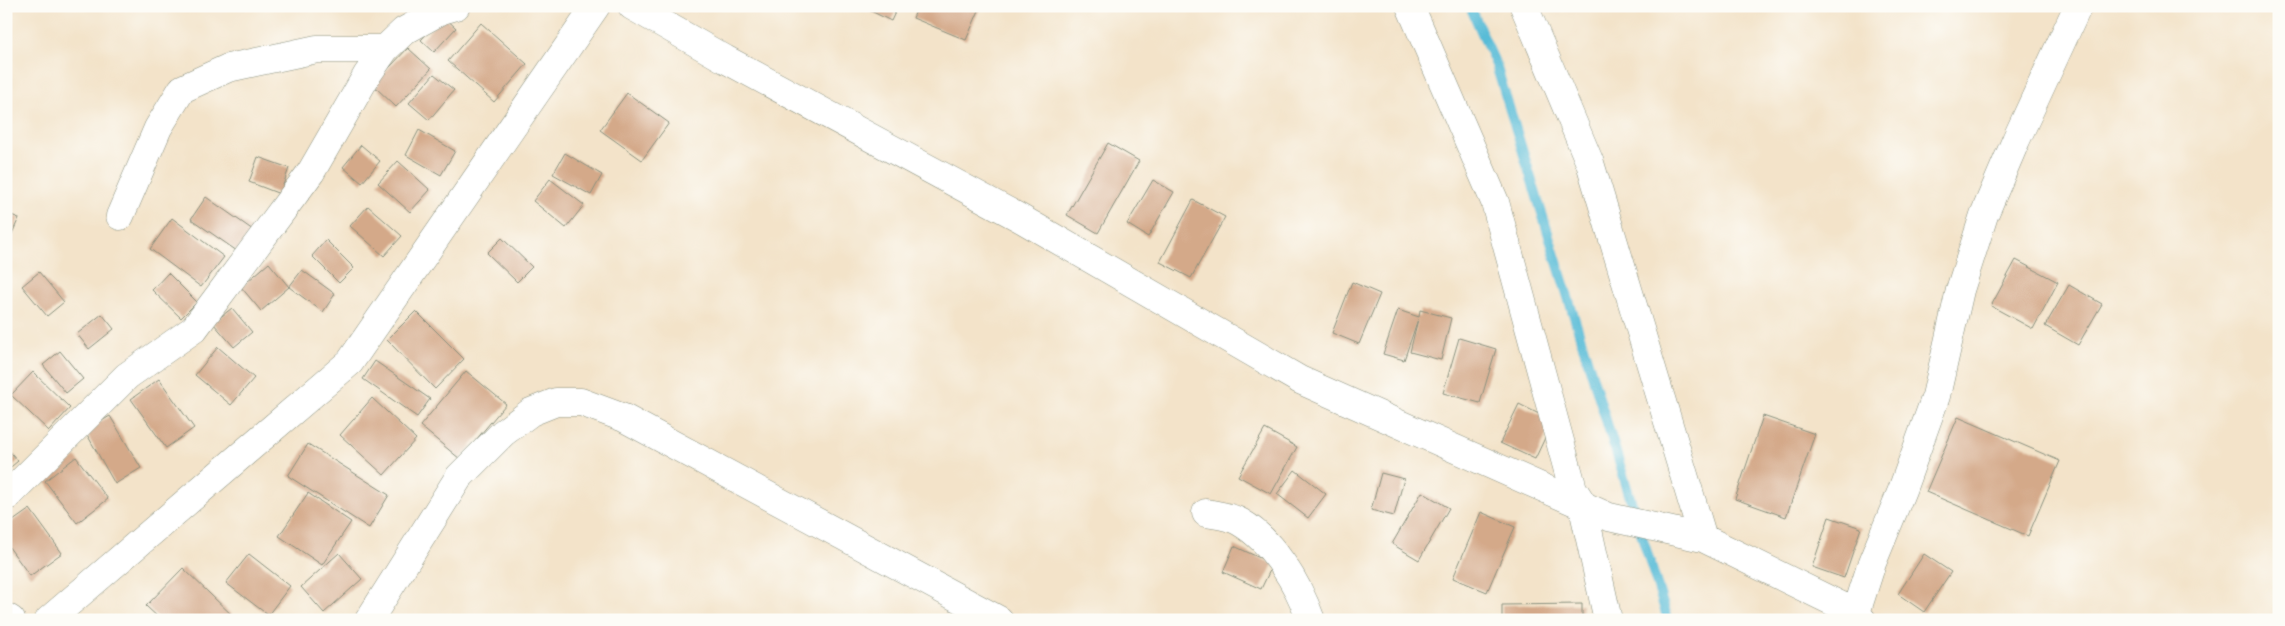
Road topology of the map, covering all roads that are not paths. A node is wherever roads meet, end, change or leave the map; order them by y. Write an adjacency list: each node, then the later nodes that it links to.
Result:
1 (456, 6): 7 (street)
2 (596, 6): 16 (street)
3 (632, 6): 10 (street)
4 (1410, 6): 10 (street)
5 (1524, 6): 12 (street)
6 (2078, 6): 13 (street)
7 (385, 49): 8 (street); 9 (street)
8 (120, 216)
9 (6, 497)
10 (1582, 503): 12 (street); 20 (street)
11 (1206, 513): 19 (street)
12 (1696, 536): 13 (street)
13 (1859, 616)
14 (6, 617): 15 (street)
15 (11, 620)
16 (49, 620)
17 (369, 620): 18 (street)
18 (999, 620)
19 (1311, 620)
20 (1608, 620)

